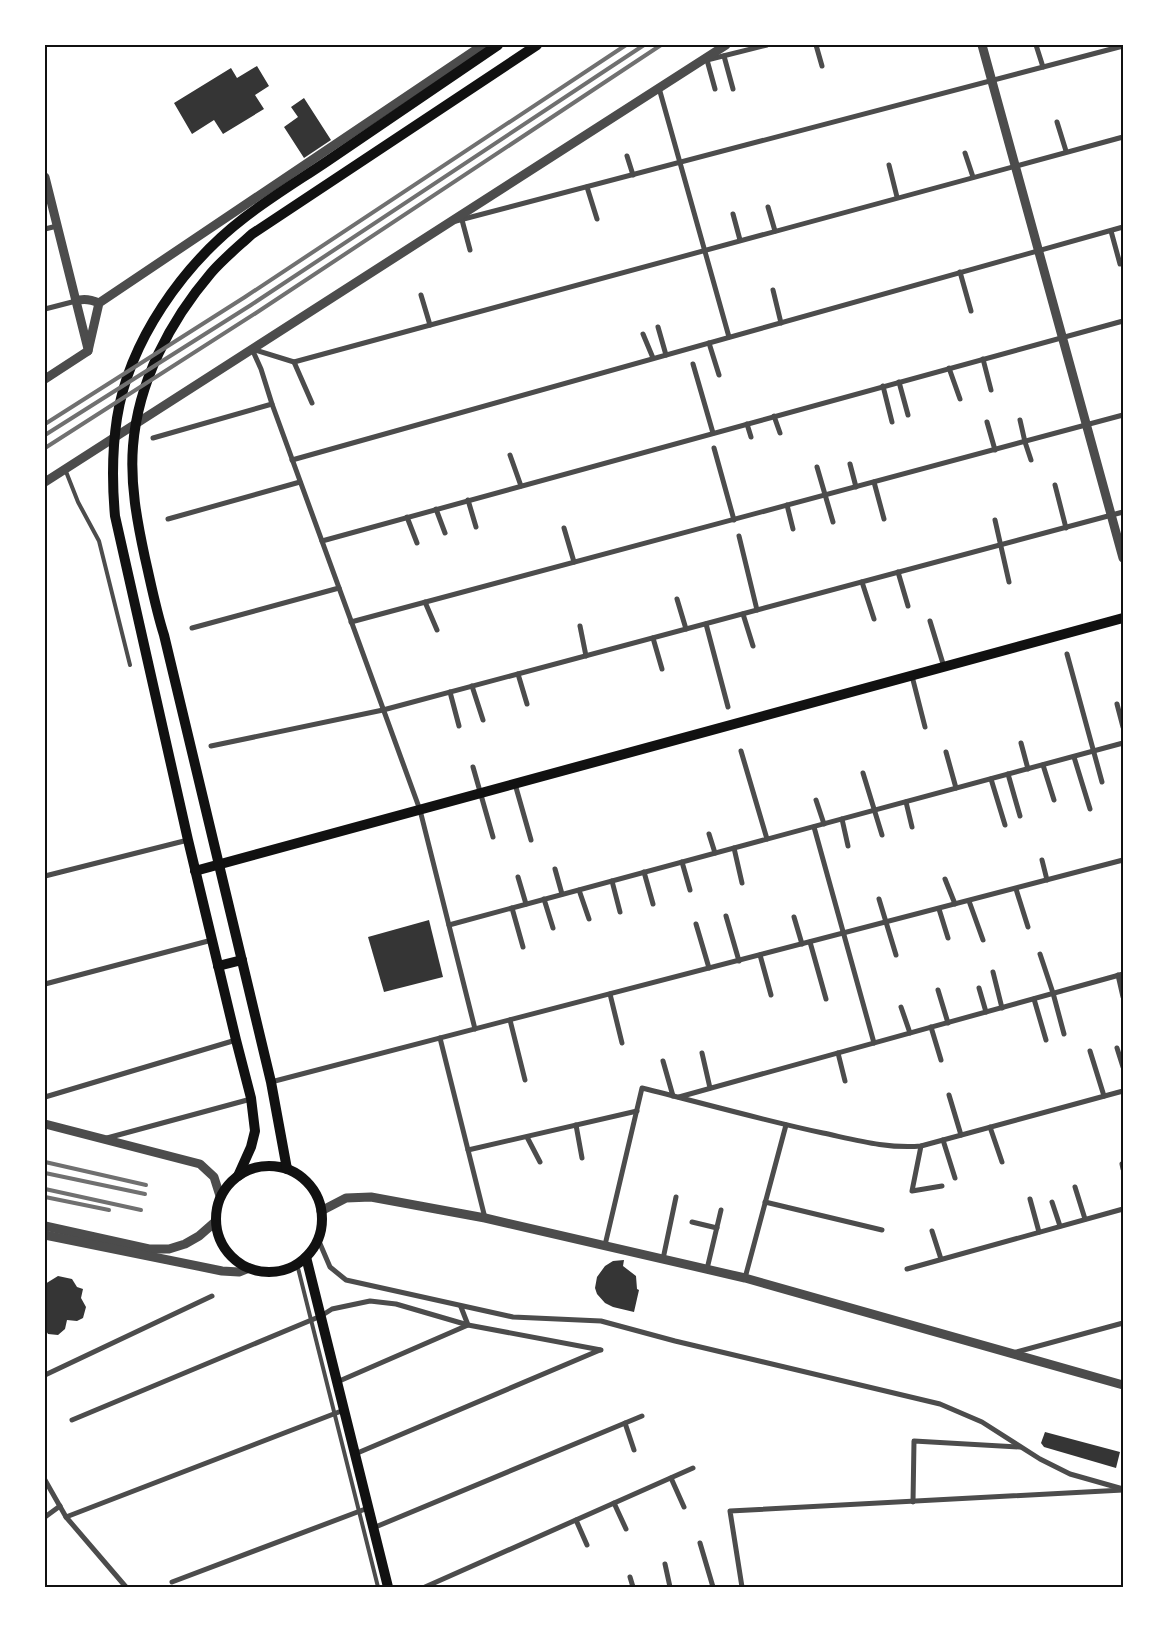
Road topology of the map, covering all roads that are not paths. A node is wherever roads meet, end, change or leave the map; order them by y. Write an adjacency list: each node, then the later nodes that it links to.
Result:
1 (484, 45): 51 (street)
2 (498, 45): 198 (main road)
3 (537, 45): 206 (main road)
4 (726, 45): 12 (street)
5 (767, 45): 11 (street)
6 (816, 45): 13 (street)
7 (982, 45): 15 (street)
8 (1036, 45): 14 (street)
9 (1123, 46): 10 (street)
10 (1106, 48): 14 (street)
11 (724, 56): 12 (street); 17 (street)
12 (703, 62): 16 (street); 18 (street)
13 (822, 66)
14 (1043, 67): 15 (street)
15 (992, 81): 24 (street); 26 (street)
16 (660, 88): 24 (street); 36 (street)
17 (733, 89)
18 (714, 90)
19 (1056, 122): 21 (street)
20 (1123, 137): 21 (street)
21 (1066, 152): 26 (street)
22 (966, 153): 29 (street)
23 (627, 156): 27 (street)
24 (680, 162): 27 (street); 44 (street)
25 (889, 165): 31 (street)
26 (1015, 165): 29 (street); 45 (street)
27 (633, 175): 30 (street)
28 (45, 177): 37 (street)
29 (973, 177): 31 (street)
30 (586, 187): 34 (street); 35 (street)
31 (897, 197): 40 (street)
32 (768, 207): 40 (street)
33 (733, 214): 42 (street)
34 (597, 219)
35 (462, 220): 36 (street); 43 (street)
36 (447, 224): 62 (street)
37 (57, 226): 39 (street); 50 (street)
38 (1123, 227): 41 (street)
39 (45, 229)
40 (775, 231): 42 (street)
41 (1110, 231): 45 (street); 46 (street)
42 (740, 240): 44 (street)
43 (470, 250)
44 (704, 250): 56 (street); 59 (street)
45 (1038, 250): 47 (street); 60 (street)
46 (1120, 264)
47 (960, 272): 53 (street); 55 (street)
48 (772, 290): 55 (street)
49 (421, 295): 56 (street)
50 (76, 301): 51 (street); 52 (street); 63 (street)
51 (99, 303): 63 (street)
52 (45, 309)
53 (971, 311)
54 (1123, 321): 60 (street)
55 (781, 322): 59 (street)
56 (430, 325): 67 (street)
57 (658, 327): 64 (street)
58 (643, 334): 65 (street)
59 (728, 337): 61 (street)
60 (1062, 337): 66 (street); 85 (street)
61 (709, 343): 64 (street); 70 (street)
62 (252, 349): 67 (street); 77 (street); 98 (street)
63 (88, 350): 71 (street)
64 (666, 354): 65 (street)
65 (653, 358): 94 (street)
66 (983, 359): 69 (street); 74 (street)
67 (294, 362): 76 (street)
68 (693, 364): 86 (street)
69 (950, 368): 72 (street); 75 (street)
70 (719, 375)
71 (45, 379)
72 (900, 382): 73 (street); 78 (street)
73 (883, 386): 80 (street); 82 (street)
74 (991, 390)
75 (960, 399)
76 (312, 403)
77 (272, 404): 89 (street); 94 (street)
78 (908, 415)
79 (1123, 415): 85 (street)
80 (774, 416): 84 (street); 87 (street)
81 (1020, 420): 90 (street)
82 (892, 422)
83 (987, 422): 92 (street)
84 (747, 424): 86 (street); 88 (street)
85 (1087, 425): 90 (street); 110 (street)
86 (713, 433): 103 (street)
87 (780, 433)
88 (751, 437)
89 (153, 438)
90 (1025, 442): 92 (street); 95 (street)
91 (714, 448): 114 (street)
92 (995, 450): 101 (street)
93 (510, 455): 103 (street)
94 (292, 460): 100 (street)
95 (1031, 460)
96 (850, 464): 104 (street)
97 (816, 467): 105 (street)
98 (65, 469): 99 (street); 150 (lane)
99 (46, 481)
100 (300, 482): 112 (street); 123 (street)
101 (874, 482): 104 (street); 113 (street)
102 (1055, 485): 119 (street)
103 (521, 486): 106 (street)
104 (856, 487): 105 (street)
105 (824, 495): 107 (street); 116 (street)
106 (468, 500): 108 (street); 117 (street)
107 (787, 505): 114 (street); 120 (street)
108 (436, 509): 111 (street); 121 (street)
109 (1123, 512): 110 (street)
110 (1111, 515): 119 (street); 126 (street)
111 (407, 517): 123 (street); 124 (street)
112 (168, 519)
113 (884, 519)
114 (734, 520): 127 (street)
115 (995, 520): 125 (street)
116 (833, 522)
117 (476, 527)
118 (564, 528): 127 (street)
119 (1066, 528): 125 (street)
120 (793, 529)
121 (445, 533)
122 (739, 536): 135 (street)
123 (322, 541): 131 (street)
124 (416, 543)
125 (1000, 545): 128 (street); 130 (street)
126 (1123, 558)
127 (574, 562): 133 (street)
128 (898, 572): 129 (street); 134 (street)
129 (862, 582): 135 (street); 138 (street)
130 (1009, 582)
131 (339, 588): 140 (street); 143 (street)
132 (676, 599): 144 (street)
133 (425, 602): 140 (street); 145 (street)
134 (908, 606)
135 (757, 610): 136 (street)
136 (743, 614): 141 (street); 147 (street)
137 (1123, 618): 151 (main road)
138 (874, 619)
139 (930, 621): 151 (street)
140 (351, 622): 160 (street)
141 (706, 624): 144 (street); 159 (street)
142 (580, 626): 149 (street)
143 (192, 628)
144 (686, 629): 146 (street)
145 (436, 630)
146 (653, 638): 149 (street); 152 (street)
147 (753, 646)
148 (1067, 654): 170 (street)
149 (586, 656): 153 (street)
150 (130, 665)
151 (944, 667): 154 (main road)
152 (662, 669)
153 (518, 674): 155 (street); 157 (street)
154 (912, 676): 163 (street); 179 (main road)
155 (472, 686): 156 (street); 161 (street)
156 (450, 692): 160 (street); 162 (street)
157 (527, 704)
158 (1117, 704): 164 (street)
159 (728, 707)
160 (383, 710): 167 (street); 186 (street)
161 (484, 720)
162 (459, 726)
163 (925, 727)
164 (1123, 727)
165 (1021, 743): 174 (street)
166 (1123, 744): 170 (street)
167 (211, 746)
168 (741, 751): 197 (street)
169 (946, 752): 180 (street)
170 (1093, 752): 171 (street); 178 (street)
171 (1074, 756): 172 (street); 185 (street)
172 (1043, 765): 174 (street); 183 (street)
173 (473, 767): 181 (street)
174 (1028, 769): 176 (street)
175 (863, 773): 187 (street)
176 (1008, 774): 177 (street); 188 (street)
177 (991, 779): 180 (street); 192 (street)
178 (1102, 782)
179 (515, 784): 181 (main road); 199 (street)
180 (956, 788): 184 (street)
181 (481, 794): 186 (main road); 196 (street)
182 (816, 800): 190 (street)
183 (1054, 800)
184 (906, 802): 187 (street); 193 (street)
185 (1090, 809)
186 (420, 810): 206 (main road); 234 (street)
187 (875, 810): 189 (street); 195 (street)
188 (1020, 816)
189 (842, 819): 190 (street); 200 (street)
190 (824, 824): 191 (street)
191 (814, 826): 197 (street); 237 (street)
192 (1005, 826)
193 (912, 827)
194 (709, 834): 202 (street)
195 (882, 835)
196 (493, 837)
197 (767, 839): 201 (street)
198 (188, 840): 208 (main road); 210 (street)
199 (531, 840)
200 (848, 846)
201 (734, 848): 202 (street); 215 (street)
202 (715, 853): 205 (street)
203 (1042, 860): 213 (street)
204 (1123, 860): 213 (street)
205 (682, 862): 209 (street); 218 (street)
206 (220, 865): 208 (main road); 247 (main road)
207 (555, 869): 219 (street)
208 (196, 871): 239 (main road)
209 (644, 872): 214 (street); 224 (street)
210 (45, 876)
211 (518, 877): 223 (street)
212 (945, 879): 225 (street)
213 (1047, 880): 216 (street)
214 (612, 881): 217 (street); 228 (street)
215 (742, 882)
216 (1016, 888): 222 (street); 235 (street)
217 (579, 890): 219 (street); 231 (street)
218 (690, 890)
219 (562, 894): 220 (street)
220 (544, 899): 223 (street); 236 (street)
221 (879, 899): 232 (street)
222 (969, 901): 225 (street); 240 (street)
223 (526, 904): 226 (street)
224 (653, 904)
225 (955, 904): 227 (street)
226 (512, 908): 234 (street); 243 (street)
227 (939, 908): 232 (street); 238 (street)
228 (620, 912)
229 (726, 916): 248 (street)
230 (794, 916): 242 (street)
231 (589, 920)
232 (886, 922): 237 (street); 246 (street)
233 (696, 924): 250 (street)
234 (449, 925): 268 (street)
235 (1028, 927)
236 (553, 928)
237 (843, 933): 241 (street); 274 (street)
238 (948, 938)
239 (212, 940): 249 (main road); 253 (street)
240 (983, 940)
241 (810, 942): 242 (street); 260 (street)
242 (802, 944): 245 (street)
243 (523, 947)
244 (1040, 954): 258 (street)
245 (760, 955): 248 (street); 257 (street)
246 (896, 955)
247 (242, 960): 249 (main road); 285 (main road)
248 (739, 960): 250 (street)
249 (218, 966): 272 (main road)
250 (709, 968): 256 (street)
251 (992, 972): 263 (street)
252 (1121, 975): 258 (street); 259 (street)
253 (45, 984)
254 (979, 988): 264 (street)
255 (938, 990): 266 (street)
256 (610, 994): 265 (street); 275 (street)
257 (771, 994)
258 (1053, 994): 261 (street); 270 (street)
259 (1123, 997)
260 (826, 999)
261 (1034, 999): 263 (street); 273 (street)
262 (901, 1007): 269 (street)
263 (1002, 1008): 264 (street)
264 (986, 1012): 266 (street)
265 (510, 1020): 268 (street); 283 (street)
266 (948, 1023): 267 (street)
267 (931, 1027): 269 (street); 280 (street)
268 (475, 1029): 271 (street)
269 (910, 1033): 274 (street)
270 (1064, 1034)
271 (440, 1038): 285 (street); 303 (street)
272 (236, 1040): 291 (street); 292 (main road)
273 (1046, 1040)
274 (874, 1043): 279 (street)
275 (622, 1044)
276 (1117, 1048): 282 (street)
277 (1090, 1051): 290 (street)
278 (702, 1053): 286 (street)
279 (838, 1053): 284 (street); 286 (street)
280 (941, 1060)
281 (663, 1061): 289 (street)
282 (1123, 1067)
283 (525, 1080)
284 (845, 1080)
285 (271, 1082): 307 (main road)
286 (710, 1088): 289 (street)
287 (1123, 1091): 290 (street)
288 (949, 1095): 298 (street)
289 (676, 1096): 293 (street); 296 (street)
290 (1104, 1096): 297 (street)
291 (45, 1097)
292 (251, 1098): 300 (street); 308 (main road)
293 (636, 1111): 295 (street); 332 (street)
294 (45, 1124): 300 (street)
295 (576, 1125): 299 (street); 304 (street)
296 (786, 1125): 302 (street); 315 (street)
297 (990, 1127): 298 (street); 306 (street)
298 (961, 1135): 301 (street)
299 (526, 1137): 303 (street); 305 (street)
300 (102, 1140): 312 (street)
301 (942, 1140): 302 (street); 309 (street)
302 (921, 1146): 310 (street)
303 (468, 1150): 320 (street)
304 (582, 1158)
305 (540, 1162)
306 (1002, 1162)
307 (287, 1169): 308 (main road); 319 (main road)
308 (238, 1176): 312 (main road)
309 (955, 1178)
310 (942, 1186)
311 (1075, 1187): 321 (street)
312 (220, 1196): 322 (main road)
313 (676, 1197): 334 (street)
314 (1030, 1199): 329 (street)
315 (765, 1202): 327 (street); 340 (street)
316 (1052, 1202): 325 (street)
317 (1123, 1209): 321 (street)
318 (721, 1210): 326 (street)
319 (321, 1211): 320 (street); 331 (main road)
320 (485, 1218): 332 (street)
321 (1085, 1220): 325 (street)
322 (215, 1222): 324 (street); 337 (main road)
323 (692, 1222): 326 (street)
324 (45, 1226)
325 (1060, 1226): 329 (street)
326 (717, 1228): 338 (street)
327 (882, 1230)
328 (932, 1232): 335 (street)
329 (1039, 1232): 335 (street)
330 (45, 1235): 337 (street)
331 (318, 1239): 333 (main road); 342 (street)
332 (605, 1245): 334 (street)
333 (306, 1257): 336 (main road); 343 (main road)
334 (663, 1258): 338 (street)
335 (940, 1259): 339 (street)
336 (297, 1264): 337 (main road); 343 (lane)
337 (249, 1268)
338 (707, 1269): 340 (street)
339 (907, 1269)
340 (745, 1278): 346 (street)
341 (212, 1296): 347 (street)
342 (461, 1307): 345 (street); 354 (street)
343 (316, 1318): 345 (street); 348 (main road); 350 (lane); 352 (street)
344 (1123, 1323): 346 (street)
345 (468, 1325): 348 (street); 356 (street)
346 (1013, 1353): 349 (street)
347 (45, 1376)
348 (337, 1382): 350 (main road)
349 (1123, 1385)
350 (339, 1412): 356 (main road); 365 (lane); 366 (street)
351 (642, 1416): 353 (street)
352 (72, 1420)
353 (625, 1423): 355 (street); 369 (street)
354 (1021, 1447): 360 (street); 361 (street)
355 (634, 1450)
356 (355, 1454): 365 (main road)
357 (693, 1468): 358 (street)
358 (671, 1478): 362 (street); 364 (street)
359 (45, 1480): 363 (street)
360 (1123, 1490): 361 (street)
361 (914, 1502): 383 (street)
362 (614, 1503): 368 (street); 370 (street)
363 (60, 1506): 366 (street); 367 (street)
364 (684, 1507)
365 (364, 1510): 369 (main road); 375 (street); 377 (lane)
366 (66, 1517): 376 (street)
367 (45, 1518)
368 (576, 1520): 372 (street); 379 (street)
369 (373, 1528): 378 (main road)
370 (626, 1529)
371 (700, 1543): 382 (street)
372 (588, 1545)
373 (665, 1564): 381 (street)
374 (630, 1577): 380 (street)
375 (172, 1582)
376 (126, 1587)
377 (378, 1587)
378 (388, 1587)
379 (425, 1587)
380 (632, 1587)
381 (670, 1587)
382 (713, 1587)
383 (742, 1587)

